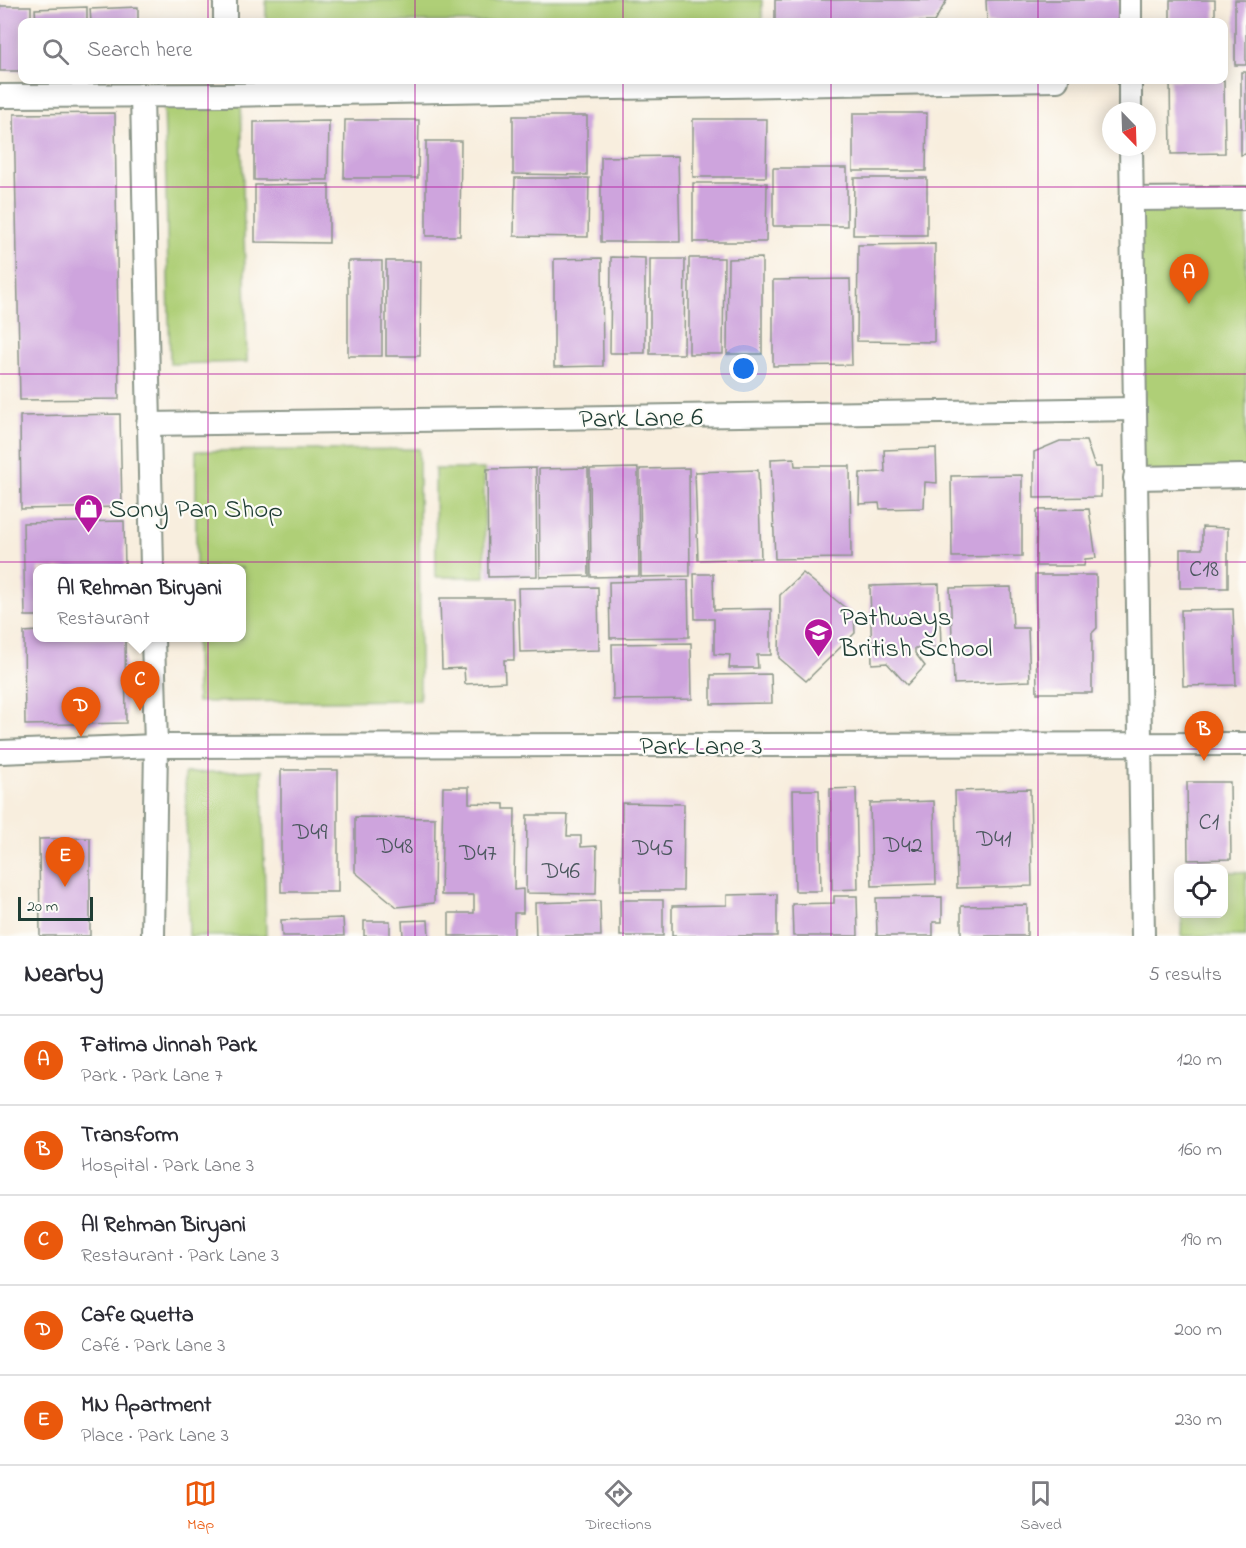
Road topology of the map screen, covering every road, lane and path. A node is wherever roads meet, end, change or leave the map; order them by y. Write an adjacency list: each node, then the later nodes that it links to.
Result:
1 (225, 0): 3 (street)
2 (1130, 0): 4 (street)
3 (225, 18)
4 (1130, 18)
5 (581, 84): 7 (street)
6 (1130, 84): 10 (street)
7 (224, 87): 8 (street)
8 (141, 95): 9 (street); 15 (street)
9 (0, 96)
10 (1131, 102)
11 (1131, 156): 13 (street)
12 (1246, 198): 13 (street)
13 (1131, 199): 14 (street)
14 (1134, 409): 15 (street, Park Lane 6); 17 (street)
15 (148, 424): 18 (street)
16 (1246, 476): 17 (street)
17 (1135, 478): 20 (street)
18 (152, 564)
19 (153, 642): 22 (street)
20 (1139, 744): 21 (street, Park Lane 3); 22 (street, Park Lane 3); 25 (street)
21 (1246, 744)
22 (156, 746): 23 (street, Park Lane 3); 24 (street)
23 (0, 752)
24 (153, 936)
25 (1143, 936)

